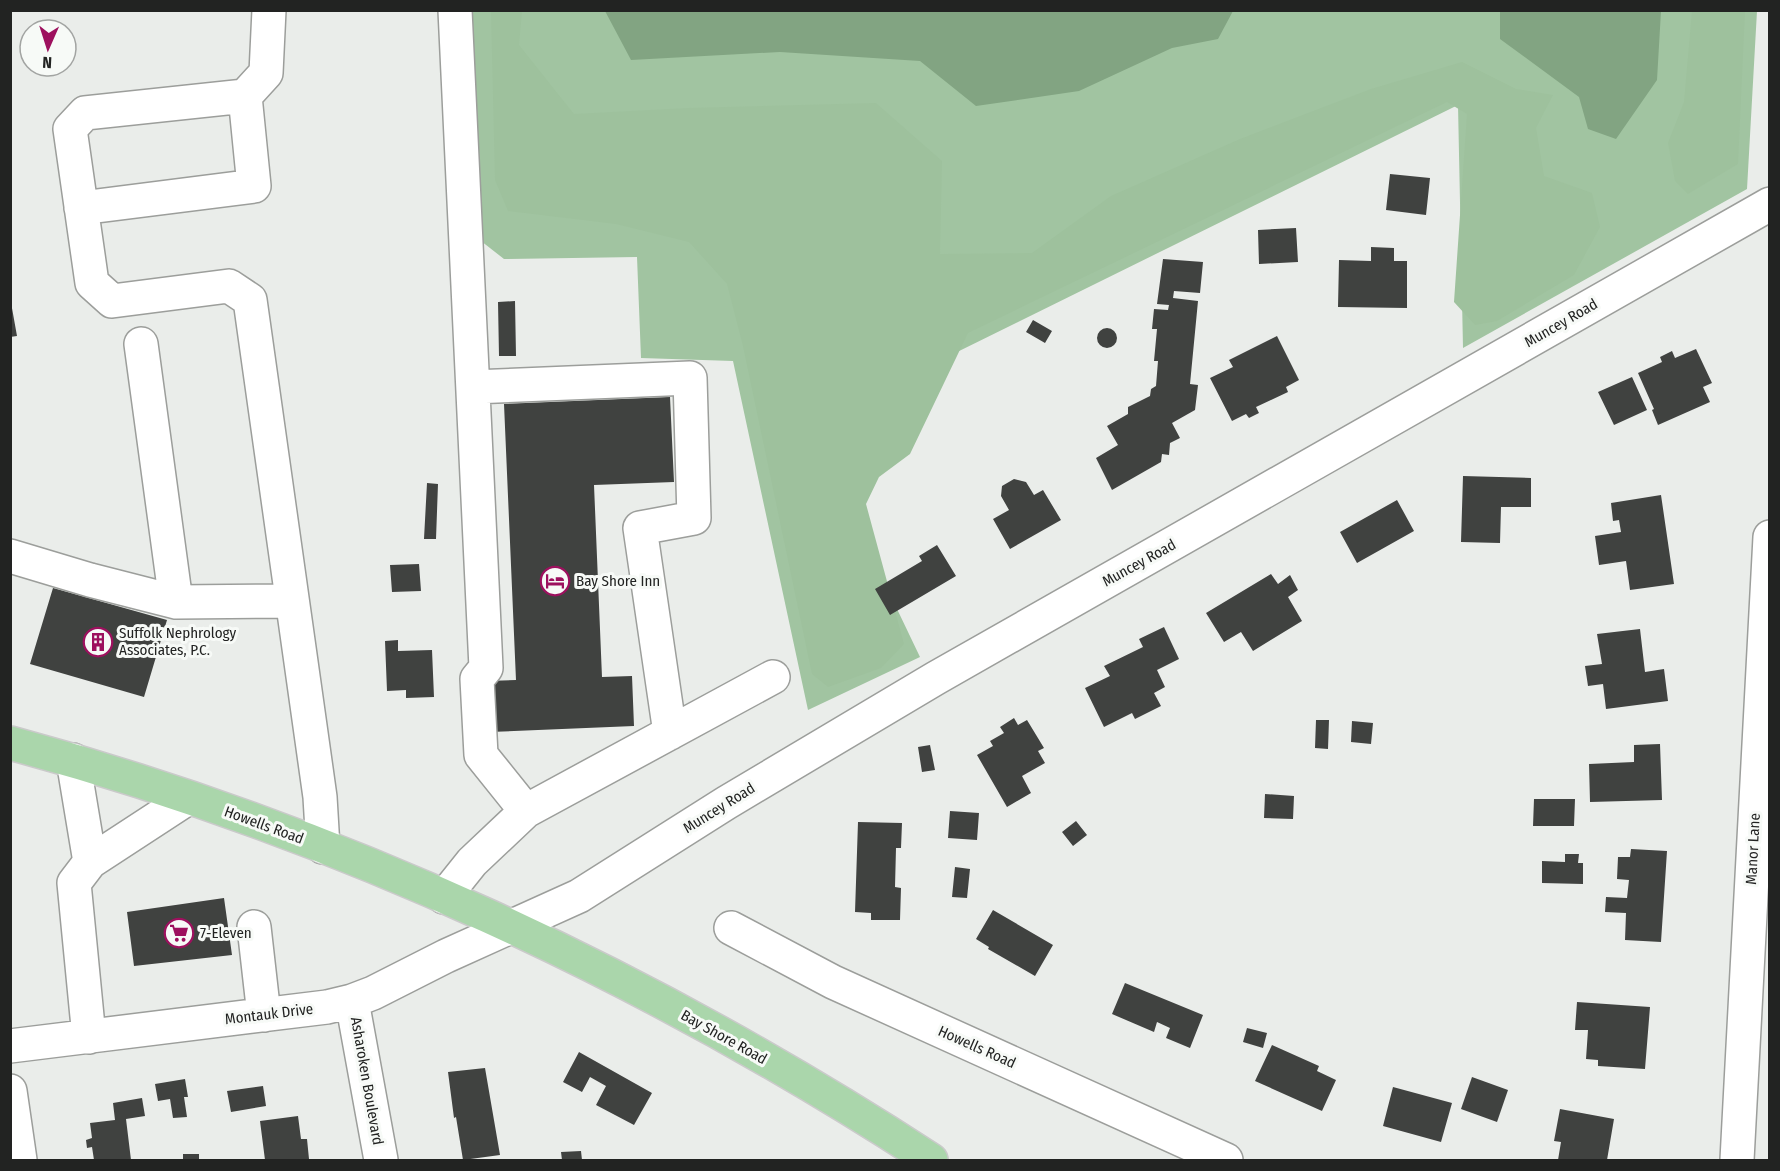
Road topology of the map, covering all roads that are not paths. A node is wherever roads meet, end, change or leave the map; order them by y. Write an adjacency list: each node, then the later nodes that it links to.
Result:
1 (269, 10): 3 (street)
2 (456, 10): 7 (street)
3 (245, 96): 5 (street); 5 (street)
4 (1770, 204): 22 (street, Muncey Road)
5 (81, 208): 10 (street)
6 (141, 344): 11 (street)
7 (473, 387): 13 (street); 17 (street)
8 (1770, 537): 33 (street, Manor Lane)
9 (10, 556): 11 (street)
10 (292, 601): 11 (street); 18 (street)
11 (176, 602)
12 (773, 677): 13 (street)
13 (670, 733): 17 (street)
14 (10, 743): 15 (main road, Howells Road)
15 (73, 760): 16 (main road, Howells Road); 19 (street)
16 (188, 798): 18 (main road, Howells Road); 19 (street)
17 (526, 811): 20 (street)
18 (323, 847): 20 (main road, Howells Road)
19 (90, 862): 26 (street)
20 (444, 897): 22 (main road, Howells Road)
21 (254, 927): 25 (street)
22 (511, 927): 24 (street, Montauk Drive); 31 (main road, Bay Shore Road)
23 (731, 927): 32 (street, Howells Road)
24 (352, 1001): 25 (street, Montauk Drive); 30 (street, Asharoken Boulevard)
25 (264, 1015): 26 (street, Montauk Drive)
26 (89, 1037): 27 (street, Montauk Drive)
27 (10, 1046)
28 (10, 1091): 29 (street)
29 (20, 1161)
30 (381, 1161)
31 (931, 1161)
32 (1226, 1161)
33 (1737, 1161)

